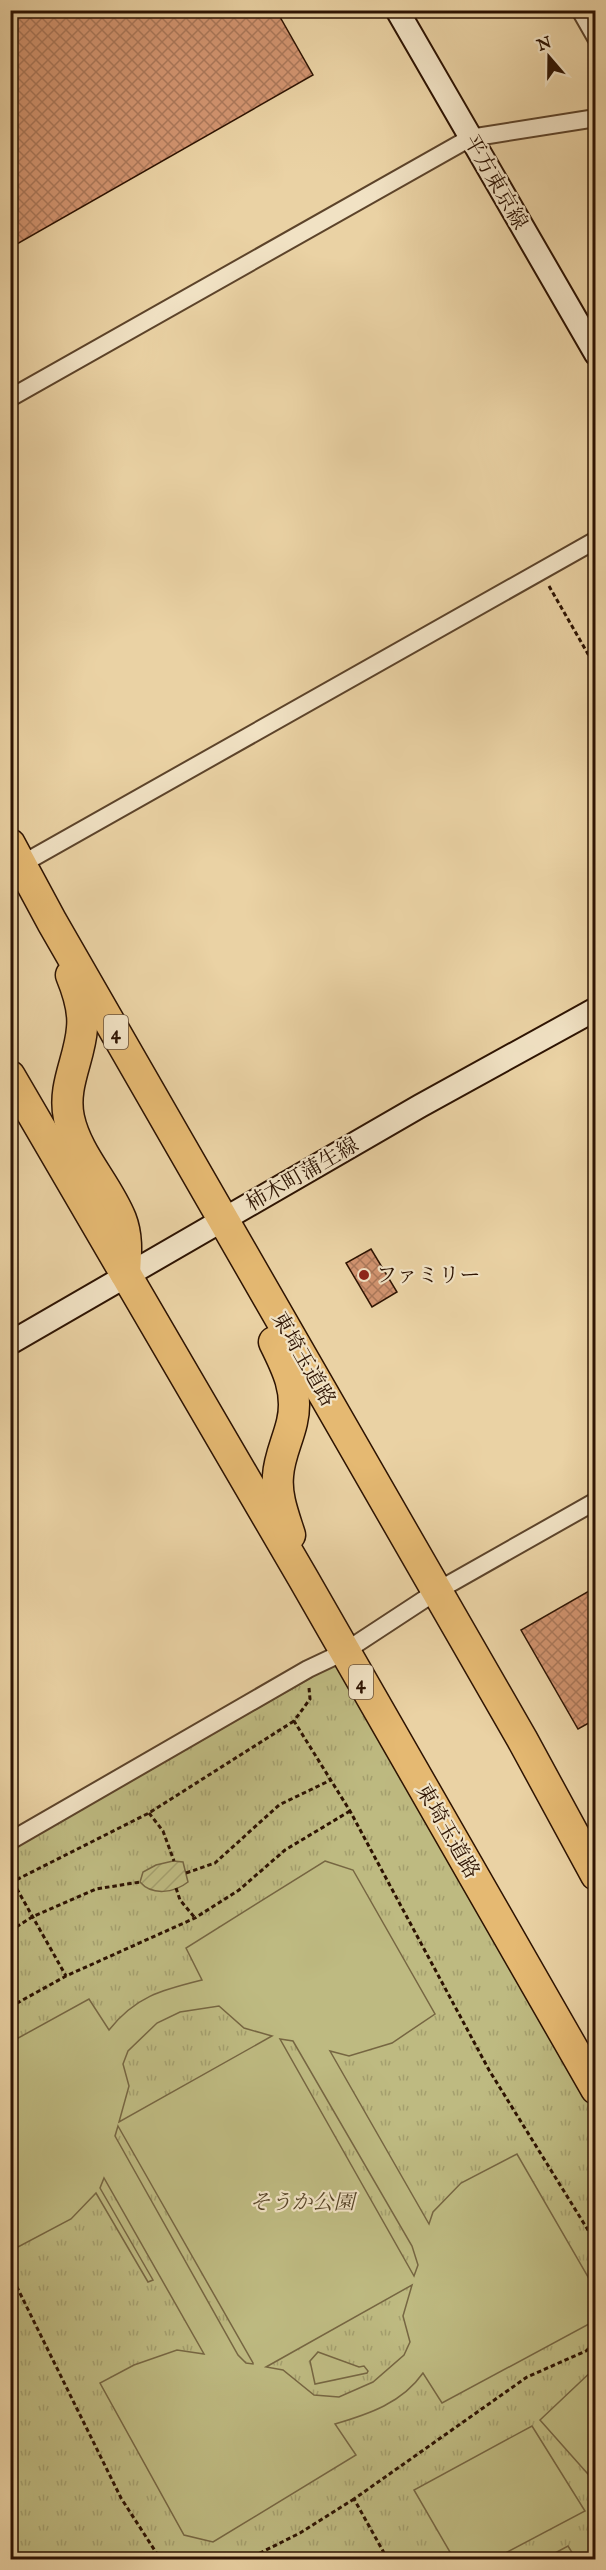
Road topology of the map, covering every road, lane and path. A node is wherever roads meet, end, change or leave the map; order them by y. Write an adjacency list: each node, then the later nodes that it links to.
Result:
1 (397, 10): 5 (main road, 平方東京線)
2 (580, 10): 3 (street)
3 (596, 38)
4 (596, 118): 5 (street)
5 (470, 138): 6 (main road, 平方東京線); 7 (street)
6 (596, 354)
7 (10, 398)
8 (596, 540): 9 (street)
9 (540, 571): 10 (path); 11 (street)
10 (596, 668)
11 (16, 854): 12 (highway, 東埼玉道路 / 4)
12 (52, 922): 15 (highway, 東埼玉道路 / 4); 16 (highway, 4)
13 (596, 1009): 15 (main road, 柿木町蒲生線)
14 (10, 1076): 16 (highway, 東埼玉道路 / 4)
15 (225, 1218): 16 (main road, 柿木町蒲生線); 19 (highway, 4); 20 (highway, 東埼玉道路 / 4)
16 (125, 1276): 17 (main road, 柿木町蒲生線); 19 (highway, 東埼玉道路 / 4)
17 (10, 1342)
18 (596, 1501): 20 (street)
19 (303, 1578): 21 (highway, 東埼玉道路 / 4)
20 (437, 1591): 21 (street); 30 (highway, 東埼玉道路 / 4)
21 (344, 1652): 22 (street); 39 (highway, 東埼玉道路 / 4)
22 (308, 1669): 23 (path); 27 (street)
23 (294, 1721): 24 (path); 26 (path)
24 (331, 1780): 25 (path); 29 (path)
25 (350, 1811): 35 (path); 40 (path)
26 (149, 1813): 28 (path); 31 (path)
27 (10, 1841)
28 (174, 1861)
29 (186, 1874)
30 (596, 1875)
31 (11, 1882): 34 (path)
32 (140, 1882): 34 (path)
33 (176, 1888): 35 (path)
34 (32, 1917): 36 (path); 37 (path)
35 (195, 1918): 37 (path)
36 (10, 1931)
37 (66, 1976): 38 (path)
38 (10, 2007)
39 (596, 2089)
40 (596, 2243)
41 (10, 2273): 44 (path)
42 (596, 2342): 43 (path)
43 (354, 2499): 45 (path); 46 (path)
44 (165, 2559)
45 (246, 2559)
46 (388, 2559)

